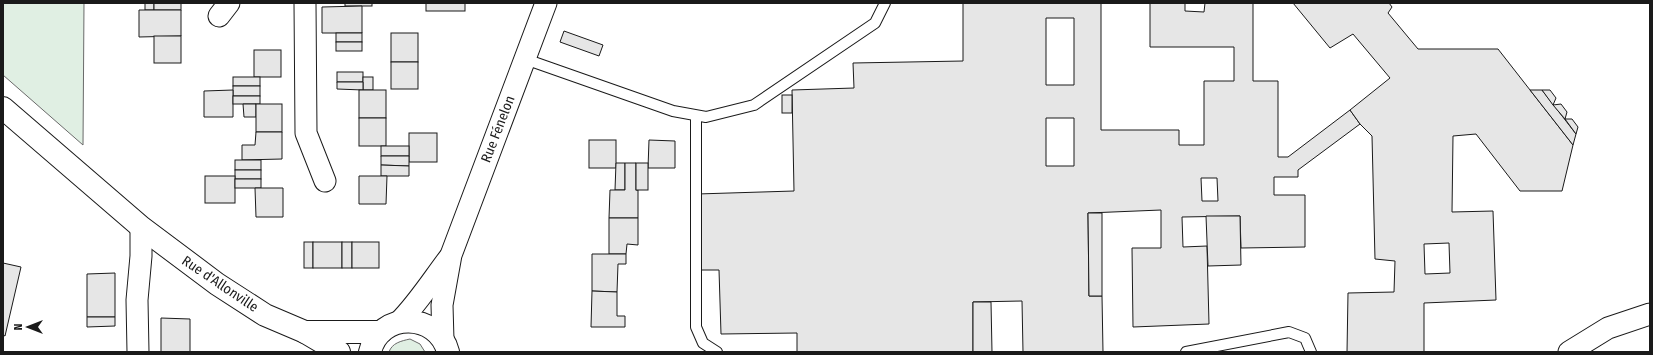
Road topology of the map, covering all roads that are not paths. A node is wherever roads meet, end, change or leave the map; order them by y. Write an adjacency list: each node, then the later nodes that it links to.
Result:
1 (305, 3): 7 (street)
2 (546, 3): 4 (street, Rue Fénelon)
3 (885, 3): 6 (lane)
4 (525, 59): 6 (lane); 9 (street, Rue Fénelon)
5 (3, 108): 8 (main road, Rue d'Allonville)
6 (696, 116): 17 (lane)
7 (325, 181)
8 (141, 227): 12 (main road, Rue d'Allonville); 14 (street)
9 (451, 255): 11 (street, Rue Fénelon); 13 (street, Rue Fénelon)
10 (1650, 314): 20 (street)
11 (390, 327): 12 (main road, Rue d'Allonville); 13 (main road, Rue d'Allonville); 16 (main road)
12 (305, 332): 15 (main road, Rue d'Allonville)
13 (445, 346)
14 (138, 352)
15 (339, 352)
16 (370, 352)
17 (718, 352)
18 (1186, 352): 19 (lane)
19 (1311, 352)
20 (1569, 352)

